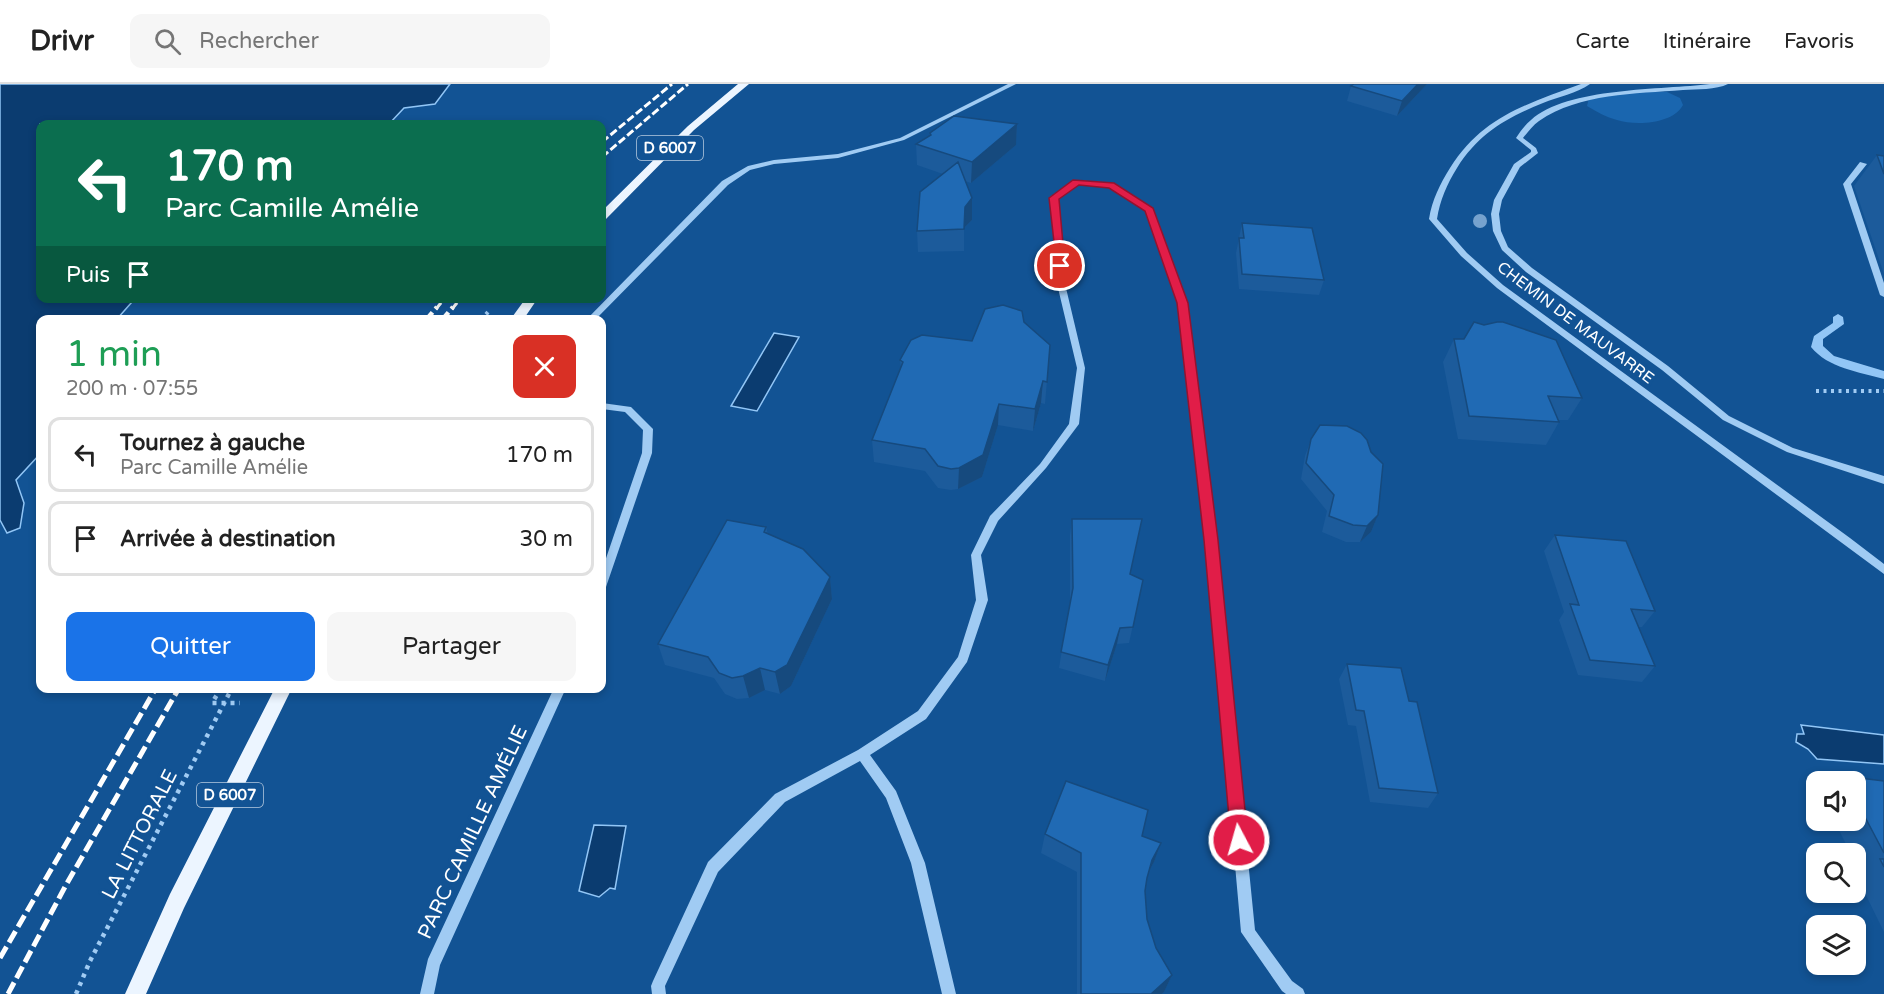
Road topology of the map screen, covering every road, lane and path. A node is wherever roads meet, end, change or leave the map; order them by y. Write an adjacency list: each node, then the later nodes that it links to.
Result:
1 (744, 84): 6 (main road, D 6007)
2 (1013, 84): 8 (street)
3 (1587, 84): 13 (street, CHEMIN DE MAUVARRE)
4 (1725, 84): 12 (street)
5 (1863, 164): 7 (street)
6 (606, 214)
7 (1884, 295)
8 (595, 315)
9 (1816, 391): 10 (path)
10 (1884, 391)
11 (606, 407): 14 (street)
12 (1884, 480)
13 (1884, 570)
14 (606, 572)
15 (218, 693): 19 (path)
16 (229, 693): 19 (path, LA LITTORALE)
17 (558, 693): 23 (street, PARC CAMILLE AMÉLIE)
18 (279, 697): 19 (path); 22 (main road, D 6007)
19 (224, 702): 21 (path, LA LITTORALE)
20 (862, 754): 24 (street); 25 (street); 26 (street)
21 (76, 994)
22 (135, 994)
23 (427, 994)
24 (659, 994)
25 (949, 994)
26 (1298, 994)

